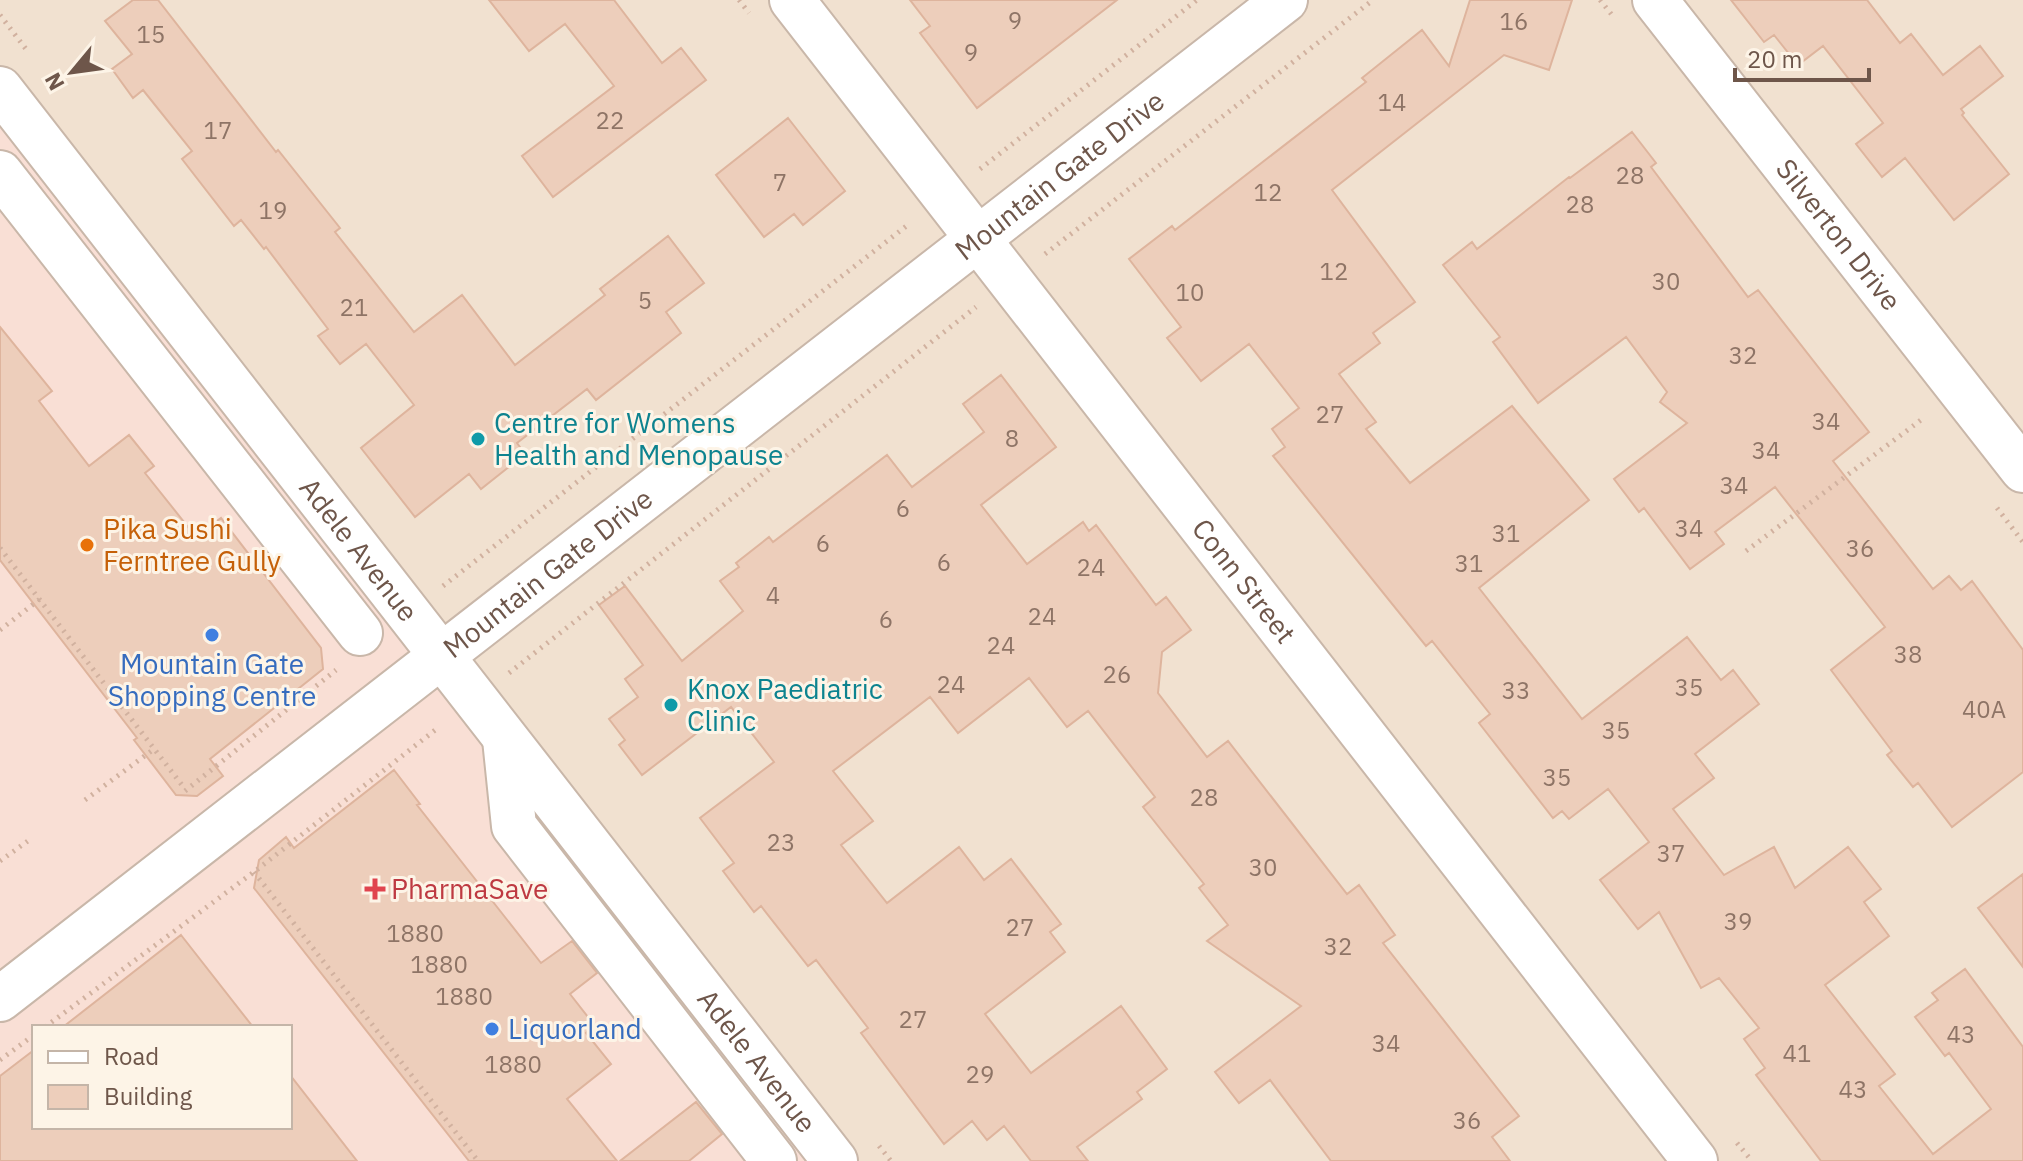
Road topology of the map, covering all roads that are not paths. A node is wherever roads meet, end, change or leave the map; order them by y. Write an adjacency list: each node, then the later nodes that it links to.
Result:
1 (792, 0): 6 (street, Conn Street)
2 (1285, 0): 6 (street, Mountain Gate Drive)
3 (1655, 0): 7 (street, Silverton Drive)
4 (0, 89): 8 (street, Adele Avenue)
5 (0, 173): 9 (street)
6 (978, 240): 11 (street, Mountain Gate Drive); 16 (street, Conn Street)
7 (2023, 470)
8 (334, 517): 9 (street); 11 (street, Adele Avenue)
9 (294, 548): 10 (street)
10 (350, 650)
11 (442, 656): 12 (street, Adele Avenue); 13 (street, Mountain Gate Drive)
12 (505, 739): 14 (street); 15 (street, Adele Avenue)
13 (0, 999)
14 (774, 1161)
15 (835, 1161)
16 (1695, 1161)

